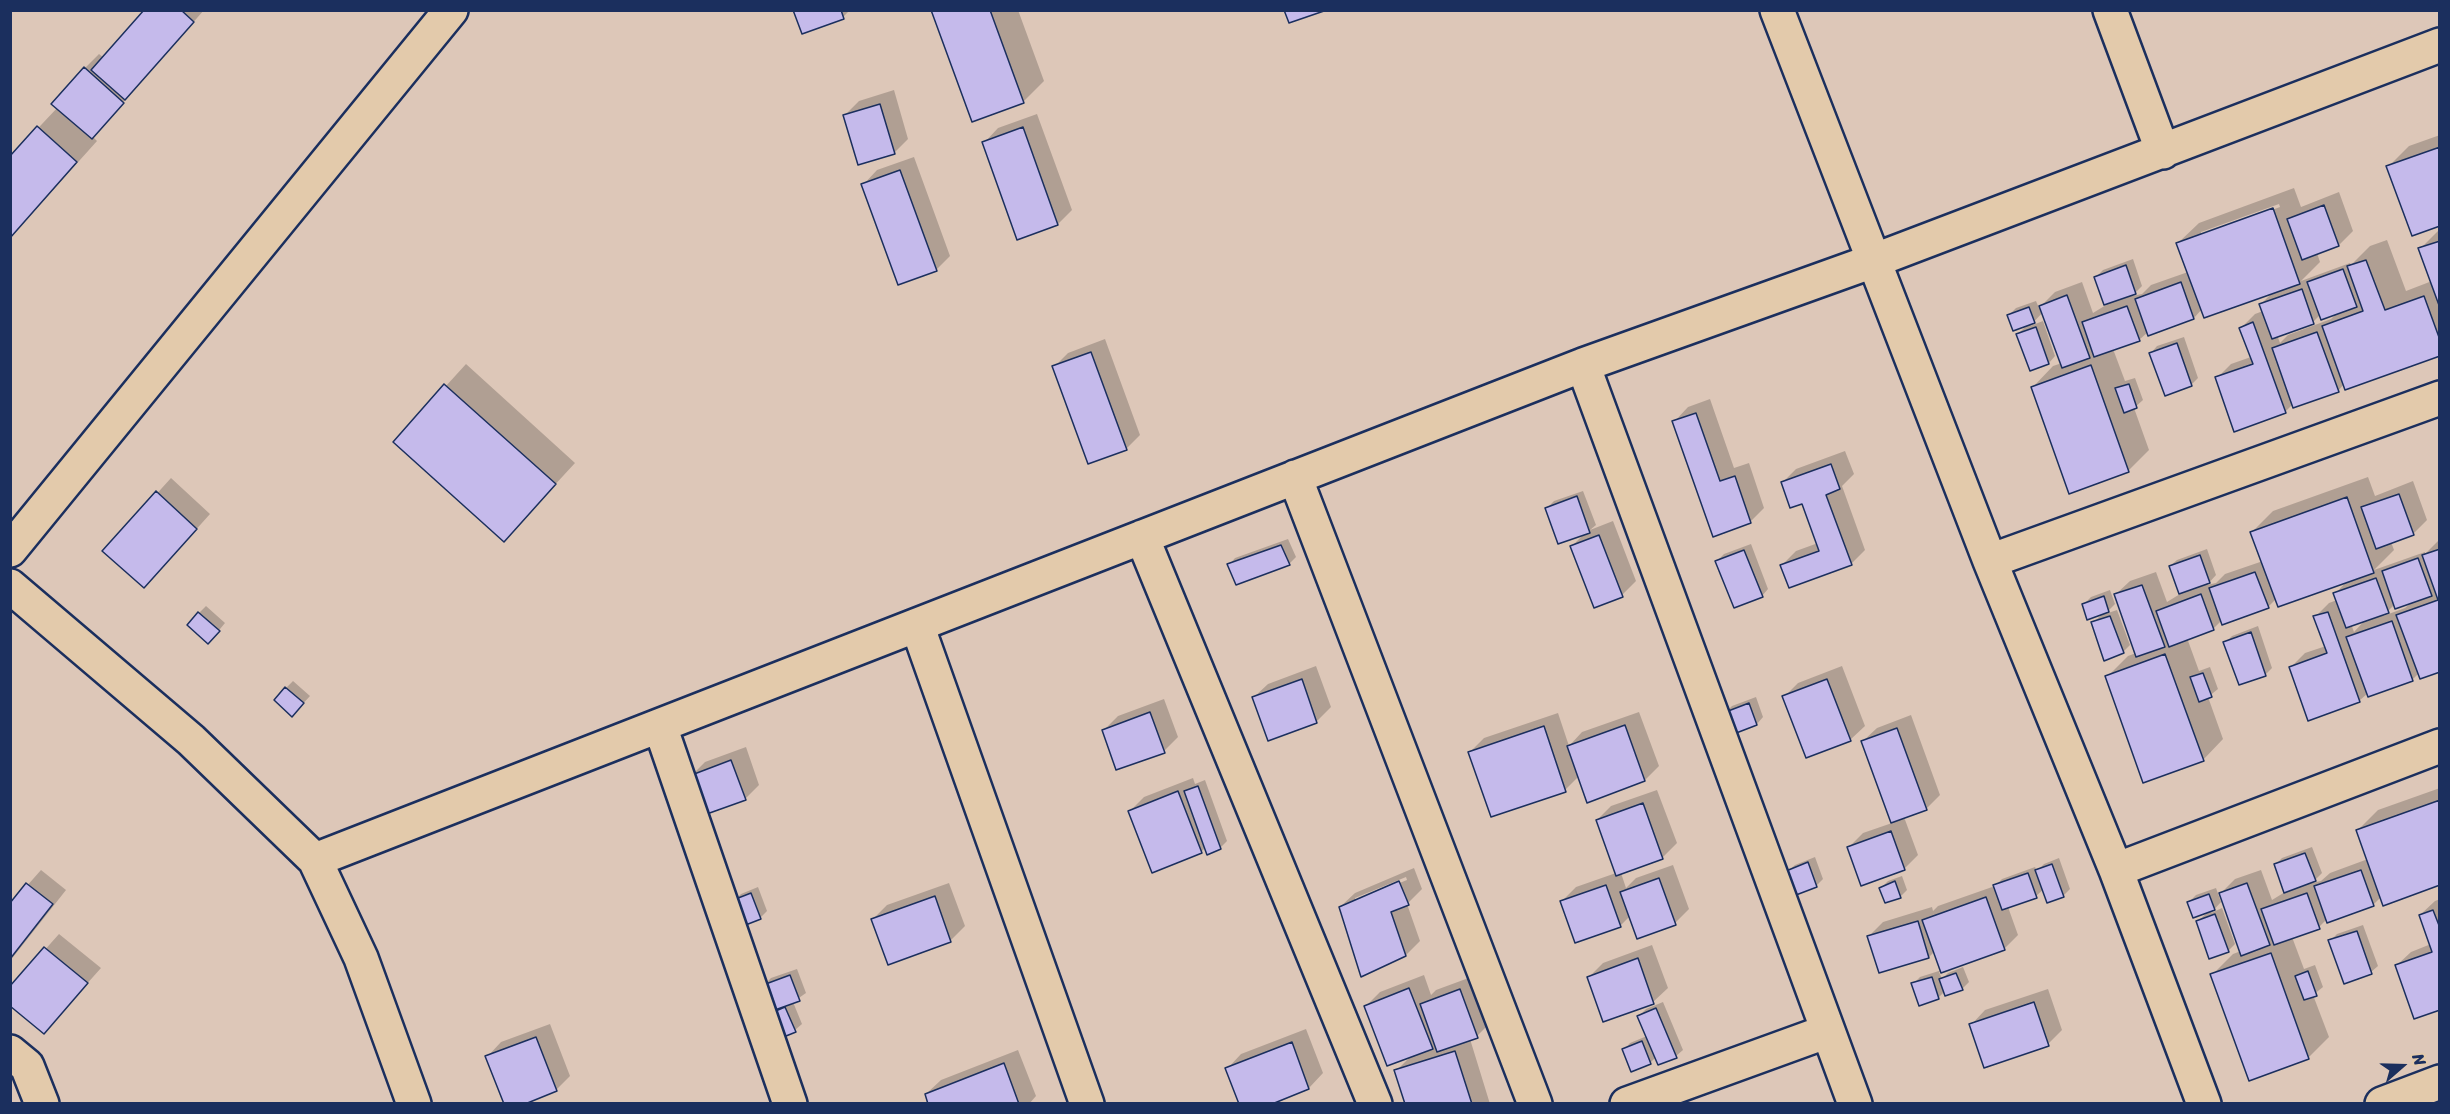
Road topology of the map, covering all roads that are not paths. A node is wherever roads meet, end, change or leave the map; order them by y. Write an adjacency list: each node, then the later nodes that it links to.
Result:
1 (451, 10): 11 (street)
2 (1777, 10): 6 (street)
3 (2110, 10): 5 (street)
4 (2439, 45): 5 (street)
5 (2163, 152): 6 (street)
6 (1874, 261): 7 (street); 12 (street)
7 (1583, 365): 9 (street); 19 (street)
8 (2439, 398): 12 (street)
9 (1295, 477): 10 (street); 27 (street)
10 (1142, 537): 14 (street); 26 (street)
11 (10, 550)
12 (1990, 561): 18 (street)
13 (10, 586): 17 (street)
14 (917, 625): 15 (street); 25 (street)
15 (660, 726): 17 (street); 24 (street)
16 (2439, 746): 18 (street)
17 (315, 860): 23 (street)
18 (2116, 870): 30 (street)
19 (1828, 1031): 28 (street); 29 (street)
20 (10, 1052): 22 (street)
21 (2439, 1082): 31 (street)
22 (42, 1104)
23 (414, 1104)
24 (790, 1104)
25 (1088, 1104)
26 (1375, 1104)
27 (1535, 1104)
28 (1627, 1104)
29 (1855, 1104)
30 (2204, 1104)
31 (2382, 1104)

